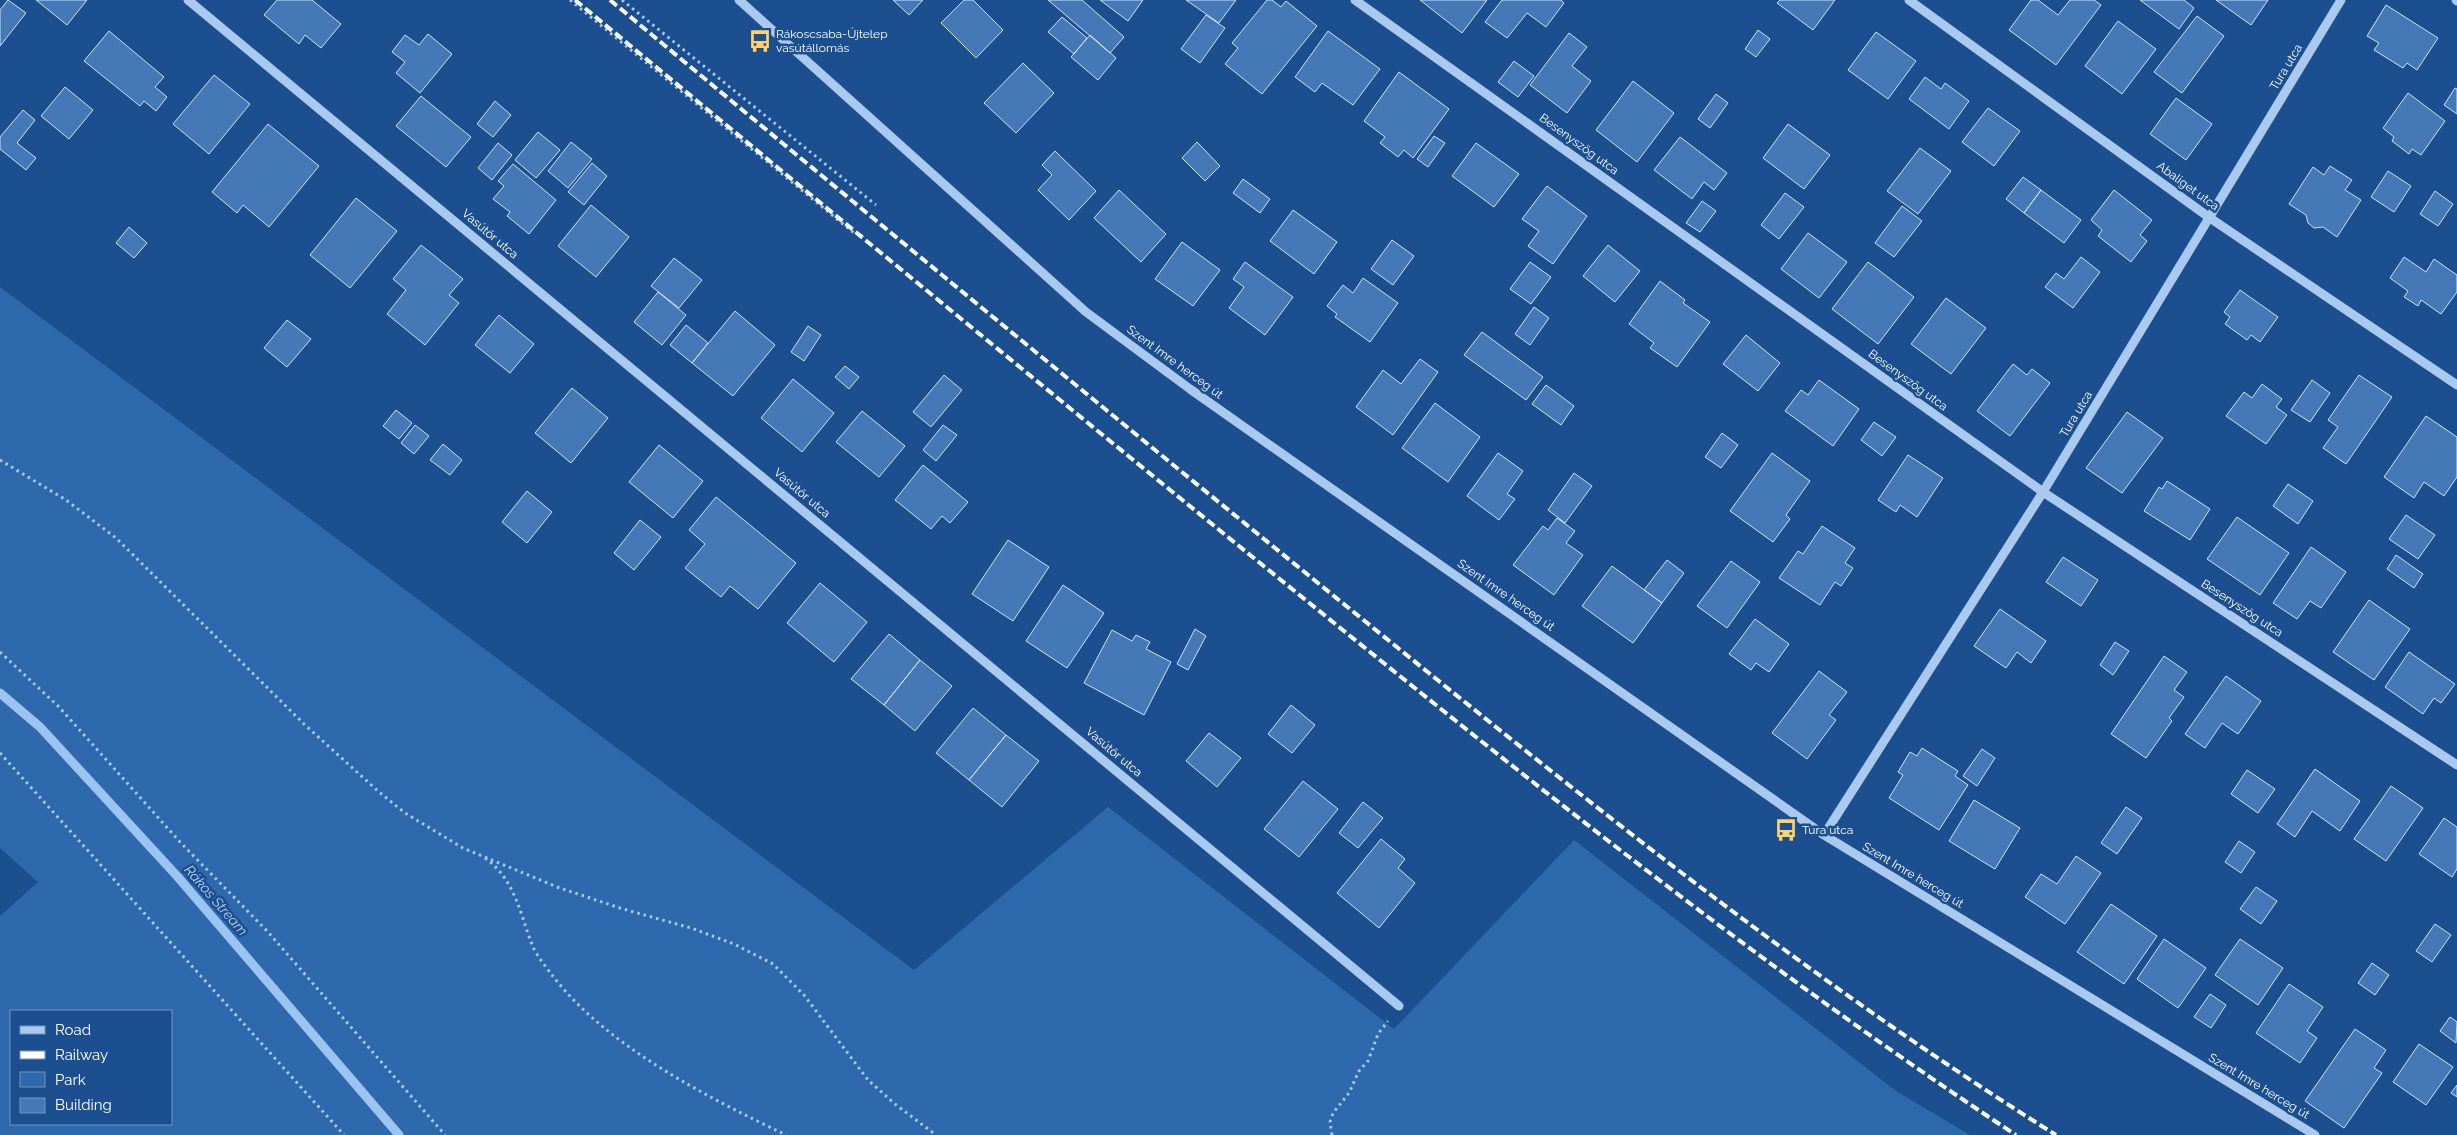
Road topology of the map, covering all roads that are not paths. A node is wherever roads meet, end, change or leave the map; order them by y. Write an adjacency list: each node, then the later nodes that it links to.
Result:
1 (188, 0): 11 (street, Vasútőr utca)
2 (739, 0): 10 (street, Szent Imre herceg út)
3 (1355, 0): 8 (street, Besenyszög utca)
4 (1909, 0): 6 (street, Abaliget utca)
5 (2341, 0): 6 (street, Tura utca)
6 (2210, 218): 7 (street, Abaliget utca); 8 (street, Tura utca)
7 (2457, 385)
8 (2043, 492): 9 (street, Besenyszög utca); 10 (street, Tura utca)
9 (2457, 765)
10 (1824, 835): 12 (street, Szent Imre herceg út)
11 (1399, 1005)
12 (2315, 1135)

